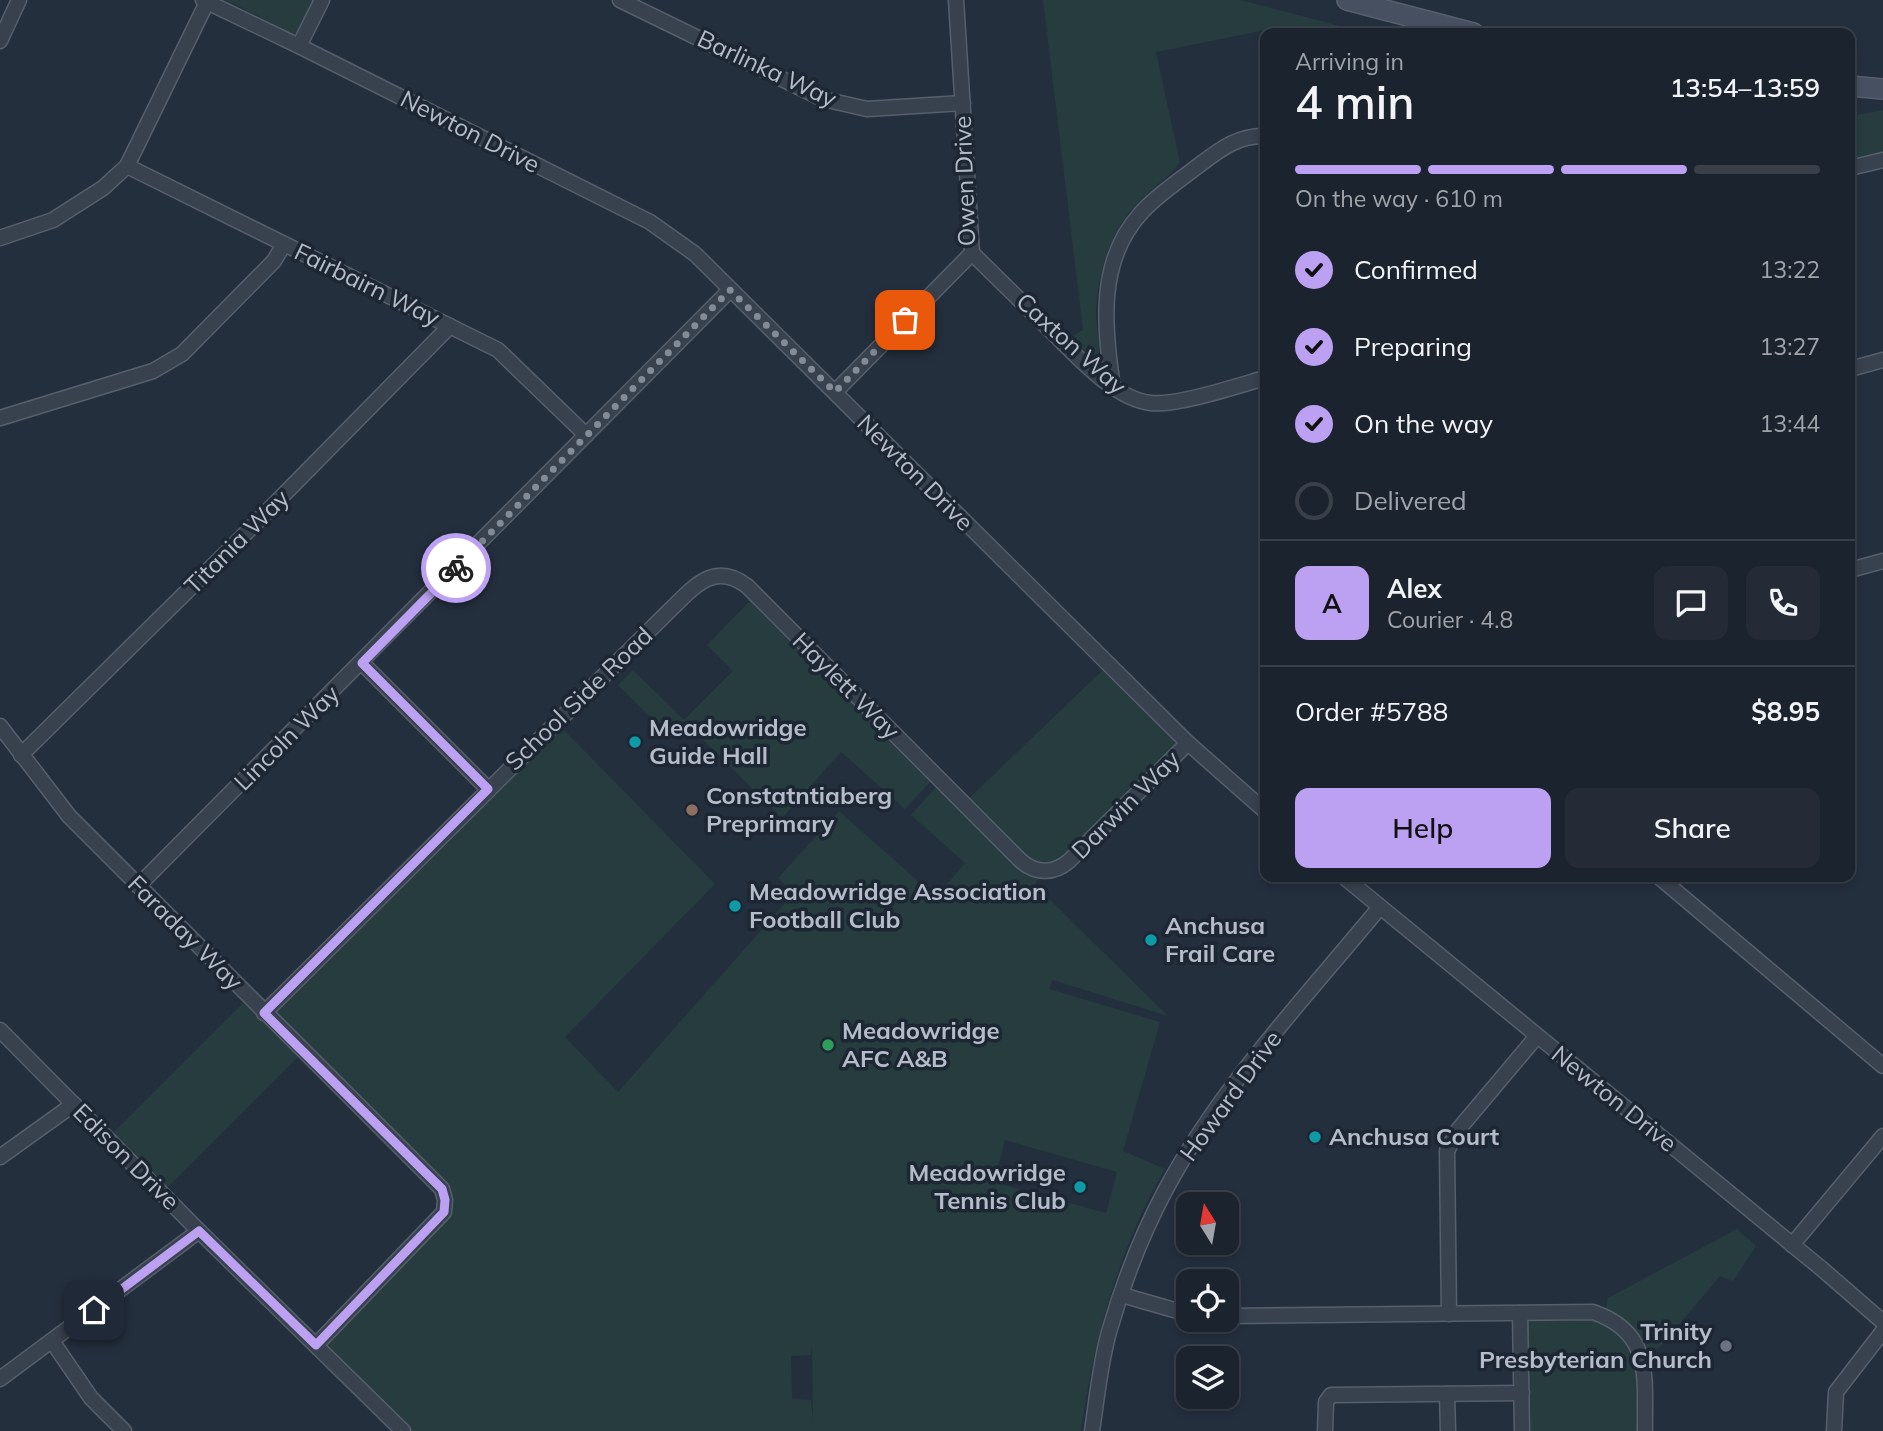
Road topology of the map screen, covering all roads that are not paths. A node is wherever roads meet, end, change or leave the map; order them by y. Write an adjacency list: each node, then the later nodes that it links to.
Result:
1 (19, 0): 8 (street)
2 (322, 0): 9 (street)
3 (620, 0): 12 (street, Barlinka Way)
4 (956, 0): 12 (street, Owen Drive)
5 (1347, 0): 7 (main road)
6 (205, 1): 9 (street, Newton Drive); 15 (street)
7 (1454, 28)
8 (0, 41)
9 (299, 46): 20 (street, Newton Drive)
10 (1855, 86): 11 (main road)
11 (1880, 88)
12 (963, 103): 19 (street, Owen Drive)
13 (1260, 136): 25 (street)
14 (1883, 160): 16 (street)
15 (127, 166): 17 (street); 18 (street, Fairbairn Way)
16 (1855, 167)
17 (0, 238)
18 (284, 244): 21 (street, Fairbairn Way); 27 (street)
19 (972, 253): 25 (street, Caxton Way); 26 (street, Owen Drive)
20 (730, 290): 26 (street, Newton Drive); 28 (street, Lincoln Way)
21 (450, 326): 28 (street, Fairbairn Way); 35 (street, Titania Way)
22 (1883, 360): 23 (street)
23 (1855, 368)
24 (1260, 379): 25 (street, Caxton Way)
25 (1113, 387)
26 (835, 392): 34 (street, Newton Drive)
27 (0, 418)
28 (586, 435): 32 (street, Lincoln Way)
29 (1883, 561): 30 (street)
30 (1855, 569)
31 (724, 576): 36 (street, School Side Road); 37 (street, Haylett Way)
32 (362, 663): 36 (street); 41 (street, Lincoln Way)
33 (0, 726): 35 (street, Faraday Way)
34 (1188, 743): 37 (street, Darwin Way); 38 (street, Newton Drive)
35 (21, 755): 41 (street, Faraday Way)
36 (488, 789): 43 (street, School Side Road)
37 (964, 803)
38 (1260, 807)
39 (1350, 882): 42 (street, Newton Drive)
40 (1664, 882): 46 (street)
41 (138, 886): 43 (street, Faraday Way)
42 (1380, 907): 45 (street, Newton Drive); 52 (street, Howard Drive)
43 (264, 1013): 60 (street, Faraday Way)
44 (0, 1030): 47 (street, Edison Drive)
45 (1537, 1036): 51 (street, Newton Drive); 55 (street)
46 (1883, 1066)
47 (74, 1104): 49 (street); 50 (street, Edison Drive)
48 (1883, 1136): 51 (street)
49 (0, 1157)
50 (199, 1231): 59 (street); 60 (street, Edison Drive)
51 (1792, 1245): 57 (street, Newton Drive)
52 (1122, 1295): 53 (street); 66 (street, Howard Drive)
53 (1176, 1311)
54 (1520, 1313): 55 (street); 62 (street); 70 (street)
55 (1449, 1314): 56 (street)
56 (1239, 1316)
57 (1883, 1322)
58 (1883, 1331): 71 (street)
59 (52, 1341): 61 (street); 64 (street)
60 (316, 1345): 65 (street, Edison Drive)
61 (0, 1379)
62 (1522, 1393): 63 (street); 69 (street)
63 (1447, 1394): 67 (street); 68 (street)
64 (124, 1431)
65 (402, 1431)
66 (1092, 1431)
67 (1325, 1431)
68 (1448, 1431)
69 (1522, 1431)
70 (1645, 1431)
71 (1834, 1431)

